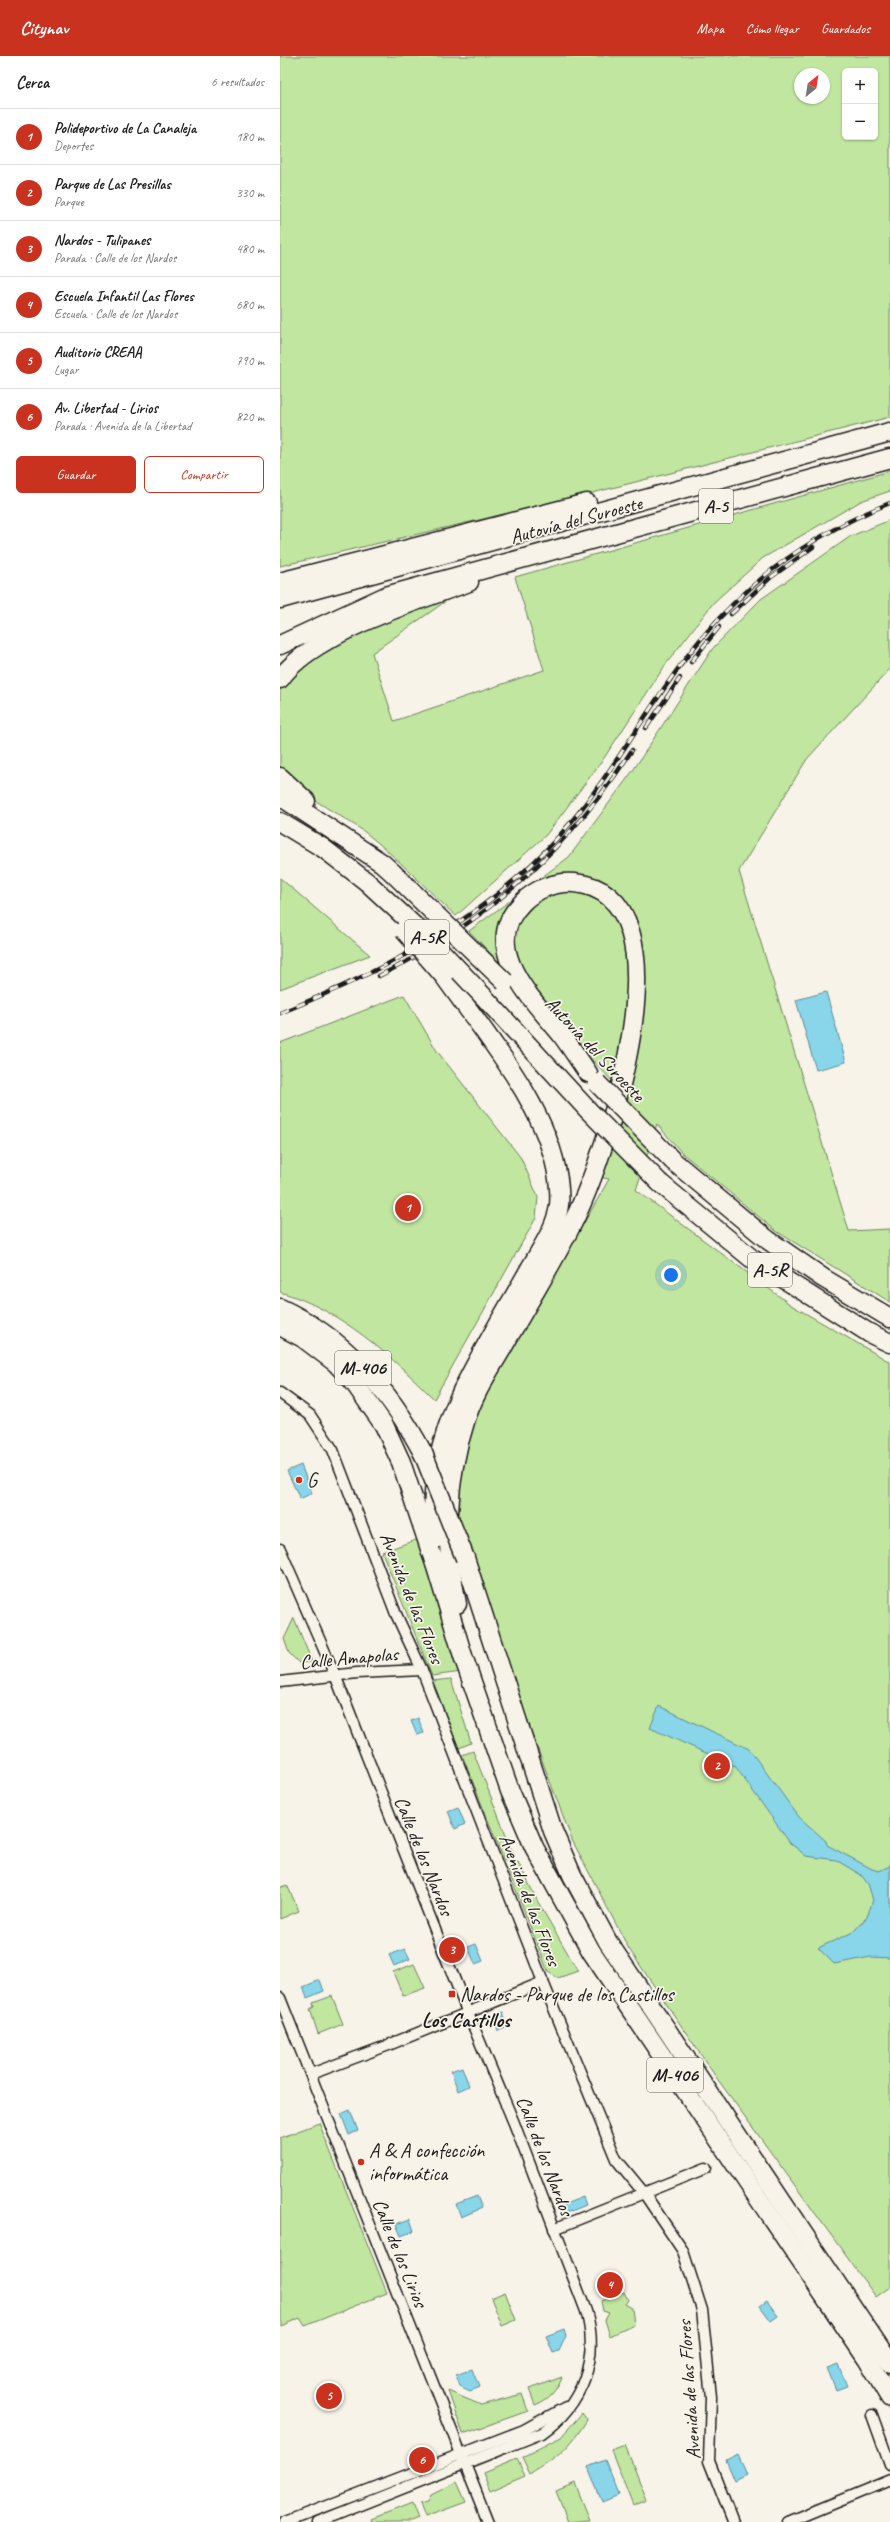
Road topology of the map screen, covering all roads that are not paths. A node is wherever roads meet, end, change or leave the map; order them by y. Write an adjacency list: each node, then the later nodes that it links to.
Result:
1 (890, 432): 2 (highway, Autovía del Suroeste / A-5)
2 (822, 450): 5 (highway); 6 (highway, Autovía del Suroeste / A-5)
3 (890, 458): 4 (highway, Autovía del Suroeste / A-5)
4 (542, 553): 7 (highway, Autovía del Suroeste / A-5); 8 (highway)
5 (280, 582)
6 (280, 599)
7 (280, 646)
8 (280, 679)
9 (280, 777): 12 (highway)
10 (280, 796): 12 (highway, Autovía del Suroeste / A-5R)
11 (280, 822): 13 (highway, A-5R)
12 (388, 868): 14 (highway, Autovía del Suroeste / A-5R, bridge)
13 (367, 882): 18 (highway, A-5R, bridge); 21 (highway, bridge)
14 (592, 1078): 16 (highway, Autovía del Suroeste / A-5R, bridge); 25 (highway)
15 (280, 1308): 33 (highway, M-406, bridge)
16 (890, 1318)
17 (280, 1326): 21 (highway, M-406)
18 (890, 1343)
19 (280, 1393): 22 (street, Avenida de las Flores)
20 (280, 1549): 23 (street, Calle de los Nardos)
21 (436, 1566): 25 (highway, M-406)
22 (422, 1670): 23 (street, Calle Amapolas); 26 (street, Avenida de las Flores)
23 (335, 1676): 24 (street, Calle Amapolas); 28 (street, Calle de los Nardos)
24 (280, 1682)
25 (491, 1736): 34 (highway, M-406)
26 (543, 1982): 28 (street); 31 (street, Avenida de las Flores)
27 (280, 1998): 29 (street, Calle de los Lirios)
28 (467, 2011): 29 (street); 32 (street, Calle de los Nardos)
29 (310, 2074): 37 (street, Calle de los Lirios)
30 (706, 2168): 31 (street)
31 (644, 2193): 32 (street); 44 (street, Avenida de las Flores)
32 (554, 2229): 35 (street, Calle de los Nardos)
33 (890, 2363)
34 (890, 2398)
35 (573, 2402): 37 (street, Calle de los Nardos); 38 (street, Calle de los Nardos)
36 (872, 2415): 39 (street)
37 (460, 2454): 38 (street, Calle de los Lirios); 41 (street, Calle de los Nardos)
38 (465, 2465): 42 (street, Calle de los Nardos); 43 (street, Calle de los Lirios)
39 (890, 2465)
40 (890, 2480): 45 (street)
41 (285, 2522)
42 (318, 2522)
43 (488, 2522)
44 (734, 2522)
45 (788, 2522)

